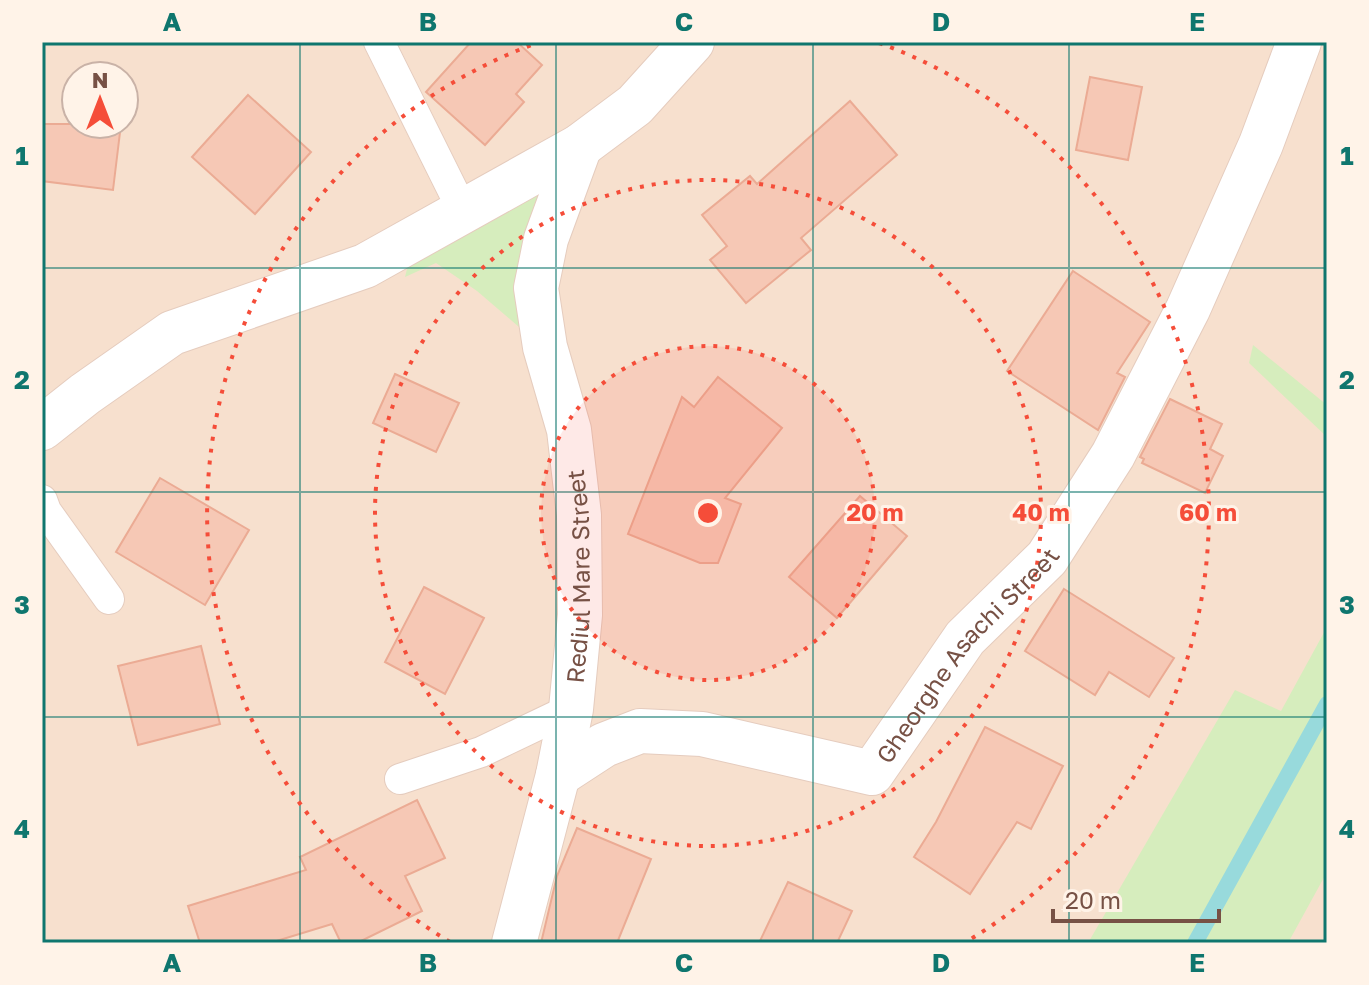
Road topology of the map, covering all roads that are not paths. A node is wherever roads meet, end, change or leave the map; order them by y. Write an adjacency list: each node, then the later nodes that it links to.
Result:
1 (379, 42): 5 (lane)
2 (692, 42): 4 (street)
3 (1299, 42): 10 (street, Gheorghe Asachi Street)
4 (580, 146): 5 (street); 9 (street, Rediul Mare Street)
5 (464, 213): 6 (street)
6 (42, 428)
7 (42, 500): 8 (lane)
8 (109, 599)
9 (571, 709): 10 (street, Rediul Mare Street); 11 (lane)
10 (558, 775): 12 (street)
11 (400, 779)
12 (514, 943)

